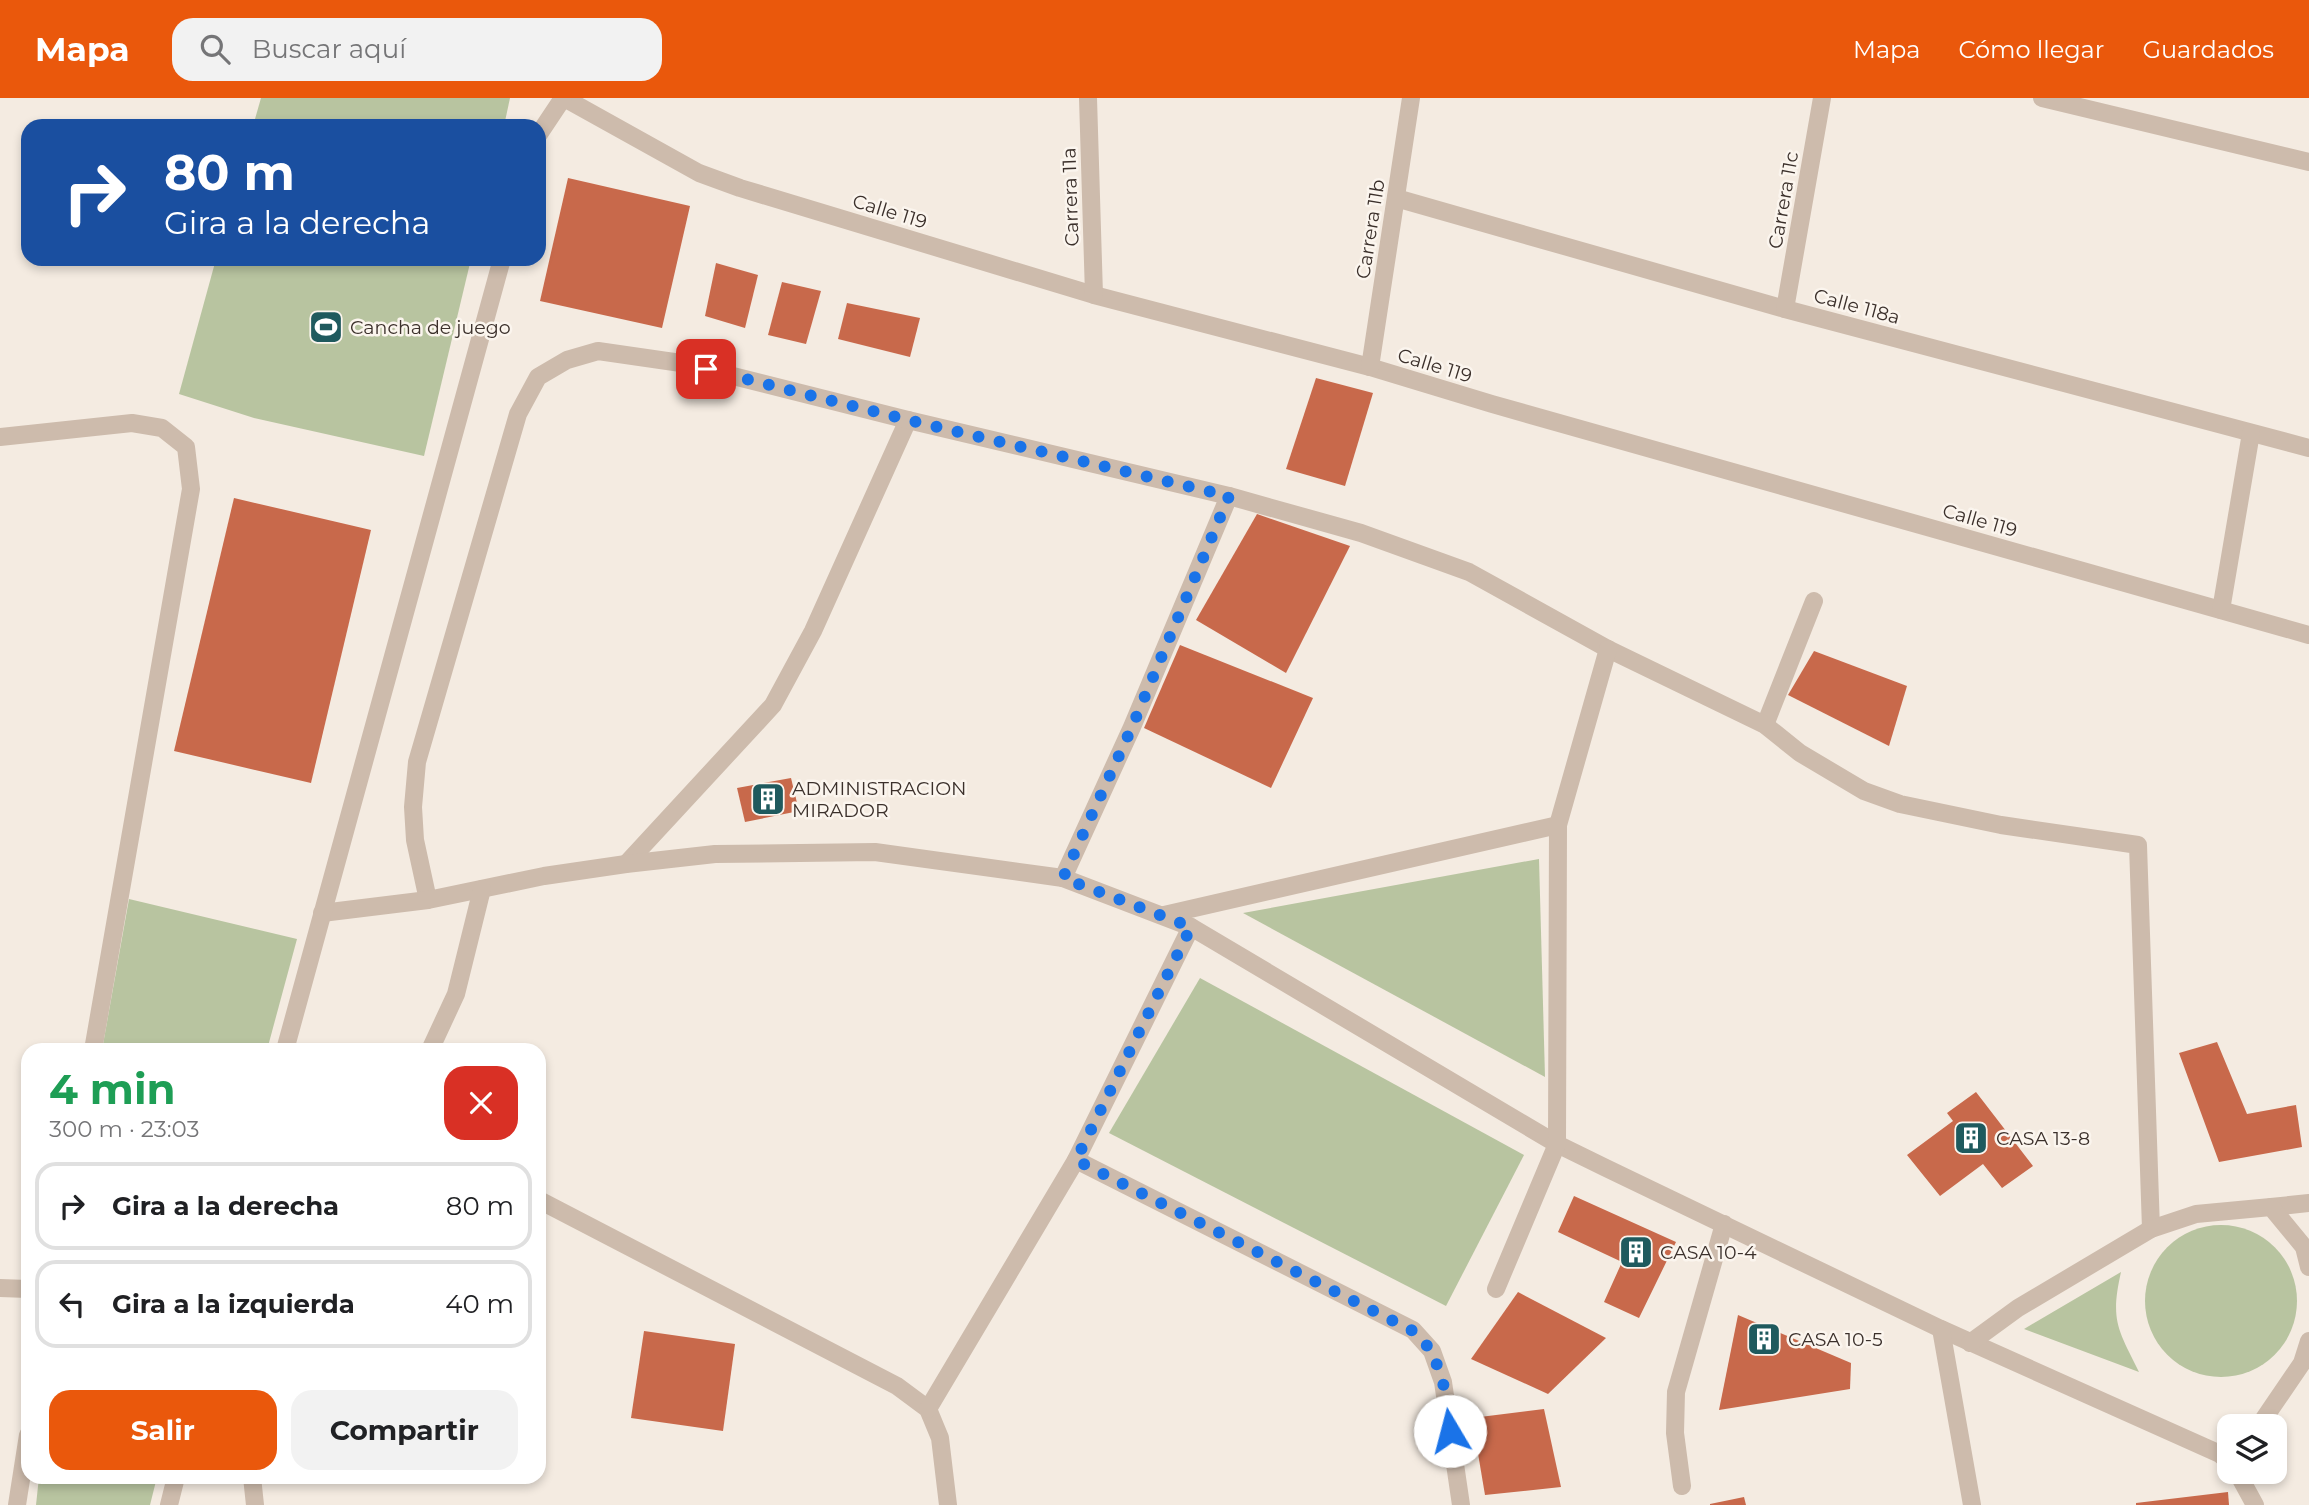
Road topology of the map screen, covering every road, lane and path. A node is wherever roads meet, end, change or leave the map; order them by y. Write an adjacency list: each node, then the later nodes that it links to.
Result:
1 (564, 98): 6 (street); 10 (street, Calle 119)
2 (1088, 98): 10 (street, Carrera 11a)
3 (1411, 98): 8 (street, Carrera 11b)
4 (1822, 98): 11 (street, Carrera 11c)
5 (2042, 98): 7 (street)
6 (546, 124)
7 (2309, 162)
8 (1396, 198): 11 (street, Calle 118a); 12 (street, Carrera 11b)
9 (500, 266): 28 (street)
10 (1094, 295): 12 (street, Calle 119)
11 (1785, 309): 14 (street, Calle 118a)
12 (1370, 367): 19 (street, Calle 119)
13 (908, 420): 17 (street); 24 (street); 27 (street)
14 (2251, 433): 16 (street, Calle 118a); 19 (street)
15 (0, 437): 31 (street)
16 (2309, 448)
17 (1229, 496): 21 (street); 25 (street)
18 (1814, 601): 22 (street)
19 (2221, 610): 20 (street, Calle 119)
20 (2309, 635)
21 (1608, 649): 22 (street); 23 (street)
22 (1765, 725): 40 (street)
23 (1558, 825): 29 (street); 34 (street)
24 (626, 864): 25 (street); 26 (street)
25 (1063, 878): 29 (street)
26 (482, 889): 27 (street); 33 (street)
27 (428, 900): 28 (street)
28 (322, 913): 32 (street)
29 (1164, 915): 30 (street)
30 (1191, 927): 34 (street); 35 (street)
31 (94, 1043)
32 (287, 1043)
33 (433, 1043)
34 (1558, 1144): 39 (street); 44 (street)
35 (1076, 1160): 48 (street); 60 (street)
36 (2309, 1203): 38 (street)
37 (546, 1204): 48 (street)
38 (2271, 1207): 40 (street); 41 (street)
39 (1724, 1224): 45 (street); 55 (street)
40 (2151, 1229): 47 (street)
41 (2309, 1267)
42 (0, 1288): 43 (street)
43 (21, 1289)
44 (1496, 1289)
45 (1941, 1329): 47 (street); 61 (street)
46 (2309, 1340): 49 (street)
47 (1970, 1343): 50 (street)
48 (928, 1409): 59 (street)
49 (2267, 1414)
50 (2217, 1453)
51 (21, 1480): 56 (street)
52 (174, 1484): 57 (street)
53 (253, 1484): 58 (street)
54 (2244, 1484): 62 (street)
55 (1682, 1486)
56 (17, 1505)
57 (169, 1505)
58 (255, 1505)
59 (948, 1505)
60 (1461, 1505)
61 (1972, 1505)
62 (2255, 1505)

